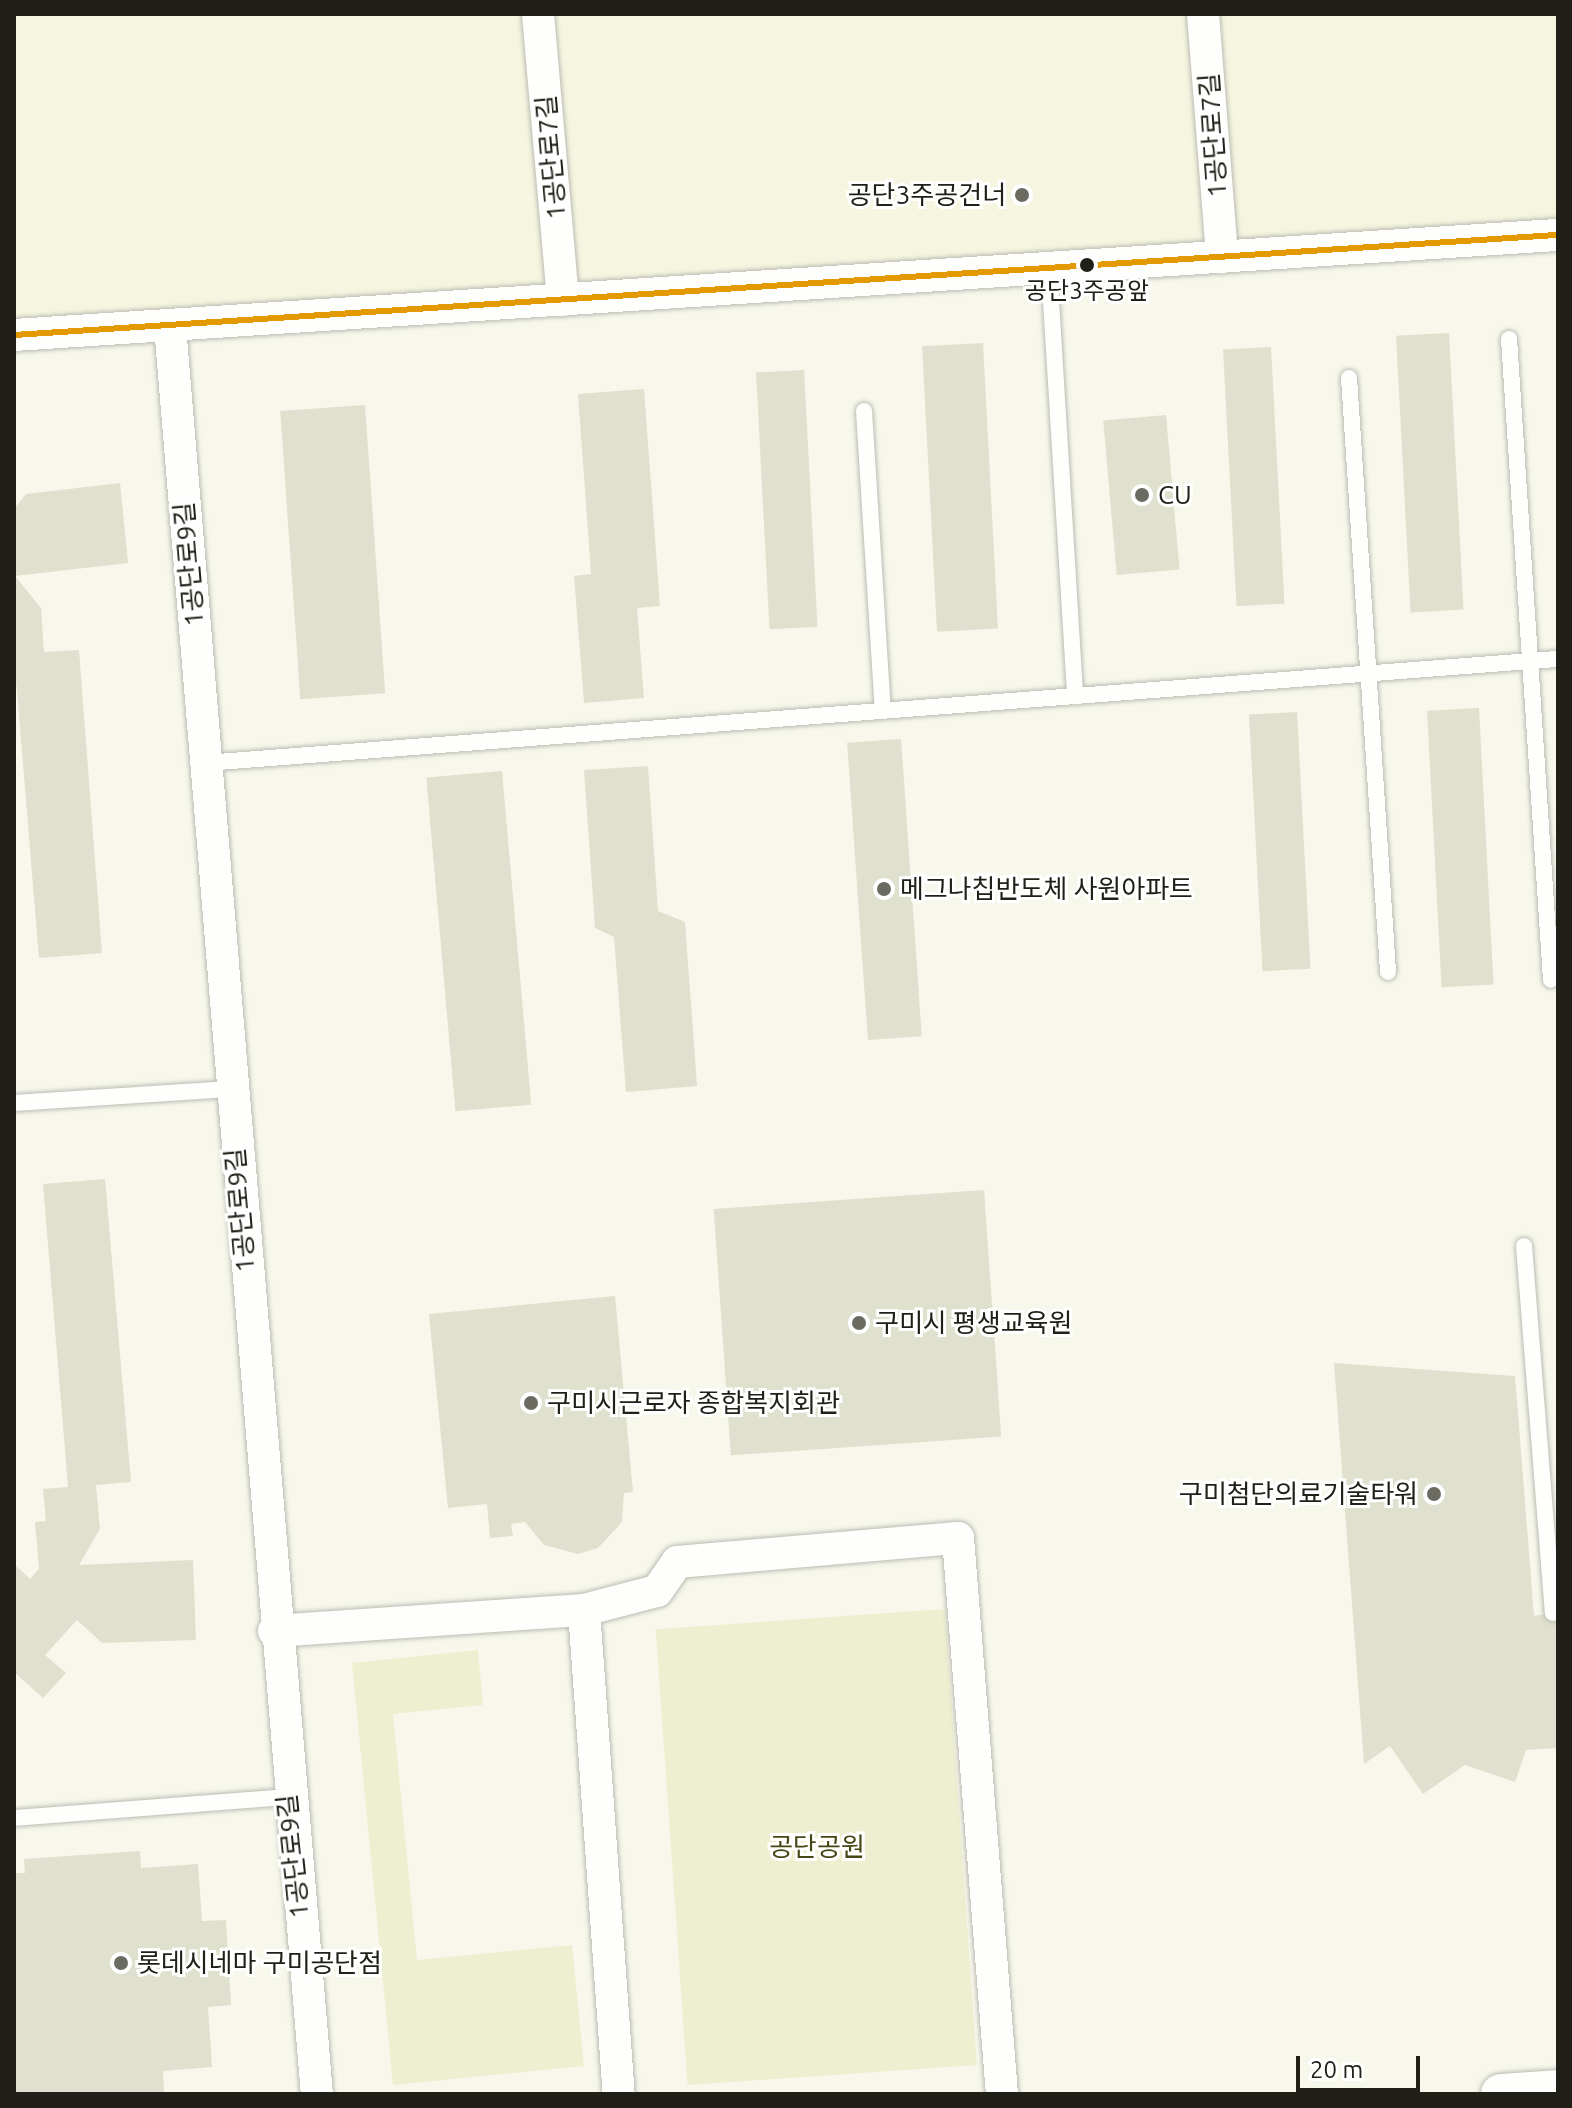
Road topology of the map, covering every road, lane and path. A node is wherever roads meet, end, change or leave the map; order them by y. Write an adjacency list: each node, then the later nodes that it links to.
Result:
1 (538, 14): 6 (street, 1공단로7길)
2 (1203, 14): 4 (street, 1공단로7길)
3 (1558, 235): 4 (street)
4 (1222, 257): 5 (street)
5 (1049, 268): 6 (street); 15 (lane)
6 (563, 300): 7 (street)
7 (170, 326): 8 (street); 17 (street, 1공단로9길)
8 (14, 335)
9 (1509, 339): 13 (lane)
10 (1349, 378): 14 (lane)
11 (864, 411): 16 (lane)
12 (1558, 659): 13 (lane)
13 (1530, 661): 14 (lane); 19 (lane)
14 (1369, 673): 15 (lane); 18 (lane)
15 (1075, 696): 16 (lane)
16 (883, 710): 17 (lane)
17 (205, 763): 20 (street, 1공단로9길)
18 (1388, 972)
19 (1551, 980)
20 (230, 1089): 21 (lane); 25 (street, 1공단로9길)
21 (14, 1103)
22 (1524, 1246): 24 (lane)
23 (584, 1610): 25 (street); 30 (street); 31 (street)
24 (1553, 1613)
25 (274, 1631): 26 (street, 1공단로9길)
26 (287, 1797): 27 (lane); 29 (street, 1공단로9길)
27 (14, 1818)
28 (1558, 2090): 32 (street)
29 (317, 2094)
30 (619, 2094)
31 (1002, 2094)
32 (1501, 2094)

